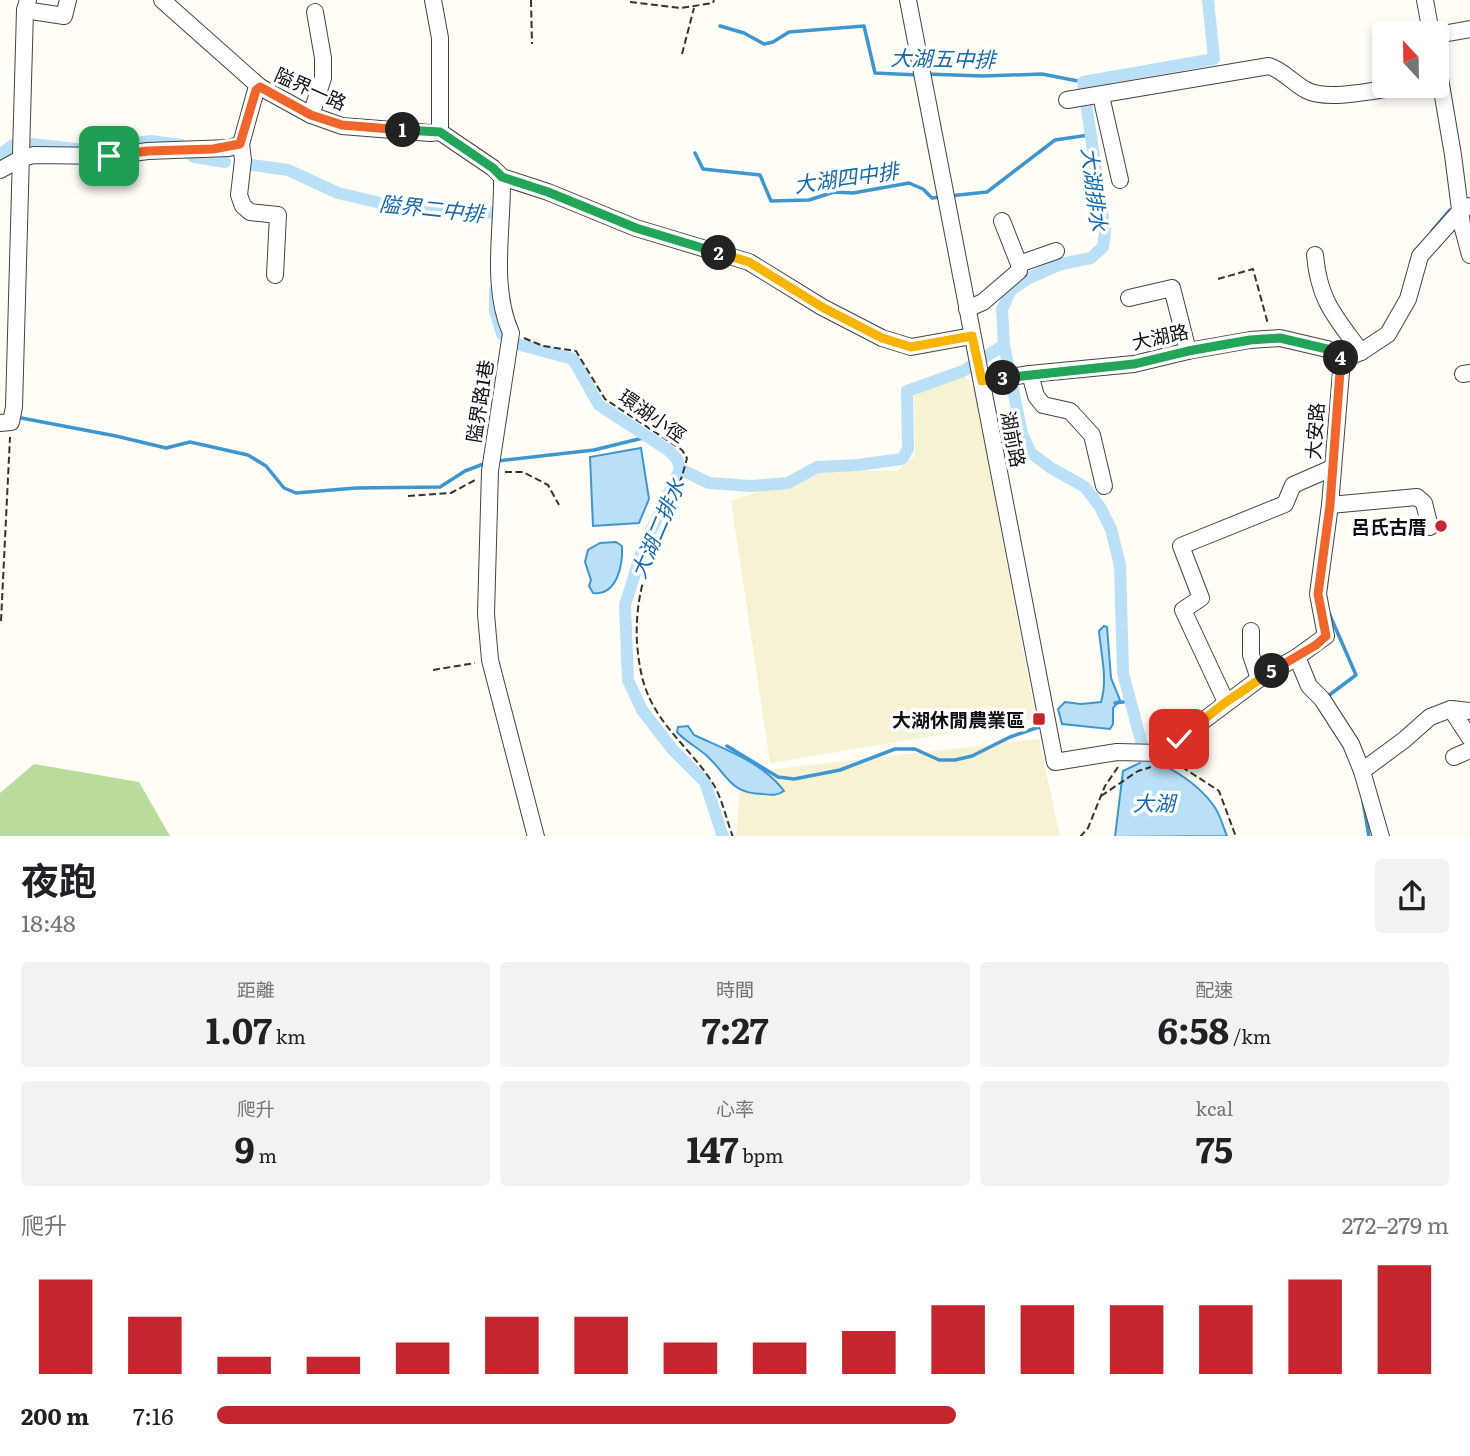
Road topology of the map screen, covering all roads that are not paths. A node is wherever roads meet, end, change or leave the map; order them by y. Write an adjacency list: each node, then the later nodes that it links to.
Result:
1 (68, 0): 6 (street)
2 (162, 0): 11 (street)
3 (433, 0): 17 (street)
4 (908, 0): 31 (street, 湖前路)
5 (1425, 0): 8 (street)
6 (27, 5): 19 (street)
7 (315, 12): 16 (street)
8 (1429, 21)
9 (1470, 29): 10 (street)
10 (1449, 33)
11 (260, 87): 16 (street, 隘界一路); 18 (street, 隘界一路)
12 (1372, 90): 13 (street)
13 (1101, 96): 15 (street); 22 (street)
14 (1443, 98): 23 (street)
15 (1067, 100)
16 (311, 115): 17 (street, 隘界一路)
17 (440, 132): 21 (street)
18 (240, 144): 19 (street); 29 (street, 隘界一路)
19 (22, 158): 20 (street); 38 (street)
20 (0, 170)
21 (502, 177): 32 (street); 54 (street, 隘界路1巷)
22 (1120, 180)
23 (1466, 207): 27 (street); 34 (street)
24 (1002, 221): 28 (street)
25 (1056, 251): 28 (street)
26 (1315, 255): 34 (street)
27 (1470, 255)
28 (1019, 264): 31 (street)
29 (275, 275)
30 (1129, 298): 33 (street)
31 (967, 309): 32 (street, 湖前路)
32 (972, 336): 37 (street, 湖前路)
33 (1188, 351): 35 (street, 大湖路); 36 (street, 大湖路)
34 (1361, 352): 35 (street)
35 (1342, 360): 39 (street, 大安路)
36 (1030, 374): 37 (street, 大湖路); 40 (street)
37 (982, 381): 51 (street, 湖前路)
38 (6, 423)
39 (1332, 468): 41 (street, 大安路); 46 (street)
40 (1104, 486)
41 (1330, 505): 42 (street); 44 (street, 大安路)
42 (1430, 527)
43 (1251, 631): 45 (street)
44 (1297, 657): 45 (street, 大安路); 53 (street)
45 (1258, 678): 46 (street, 大安路)
46 (1226, 702): 51 (street, 大安路)
47 (1451, 709): 48 (street); 49 (street); 53 (street)
48 (1470, 711)
49 (1470, 738)
50 (1470, 750): 52 (street)
51 (1117, 752)
52 (1454, 757)
53 (1362, 771): 55 (street)
54 (536, 836)
55 (1381, 836)

